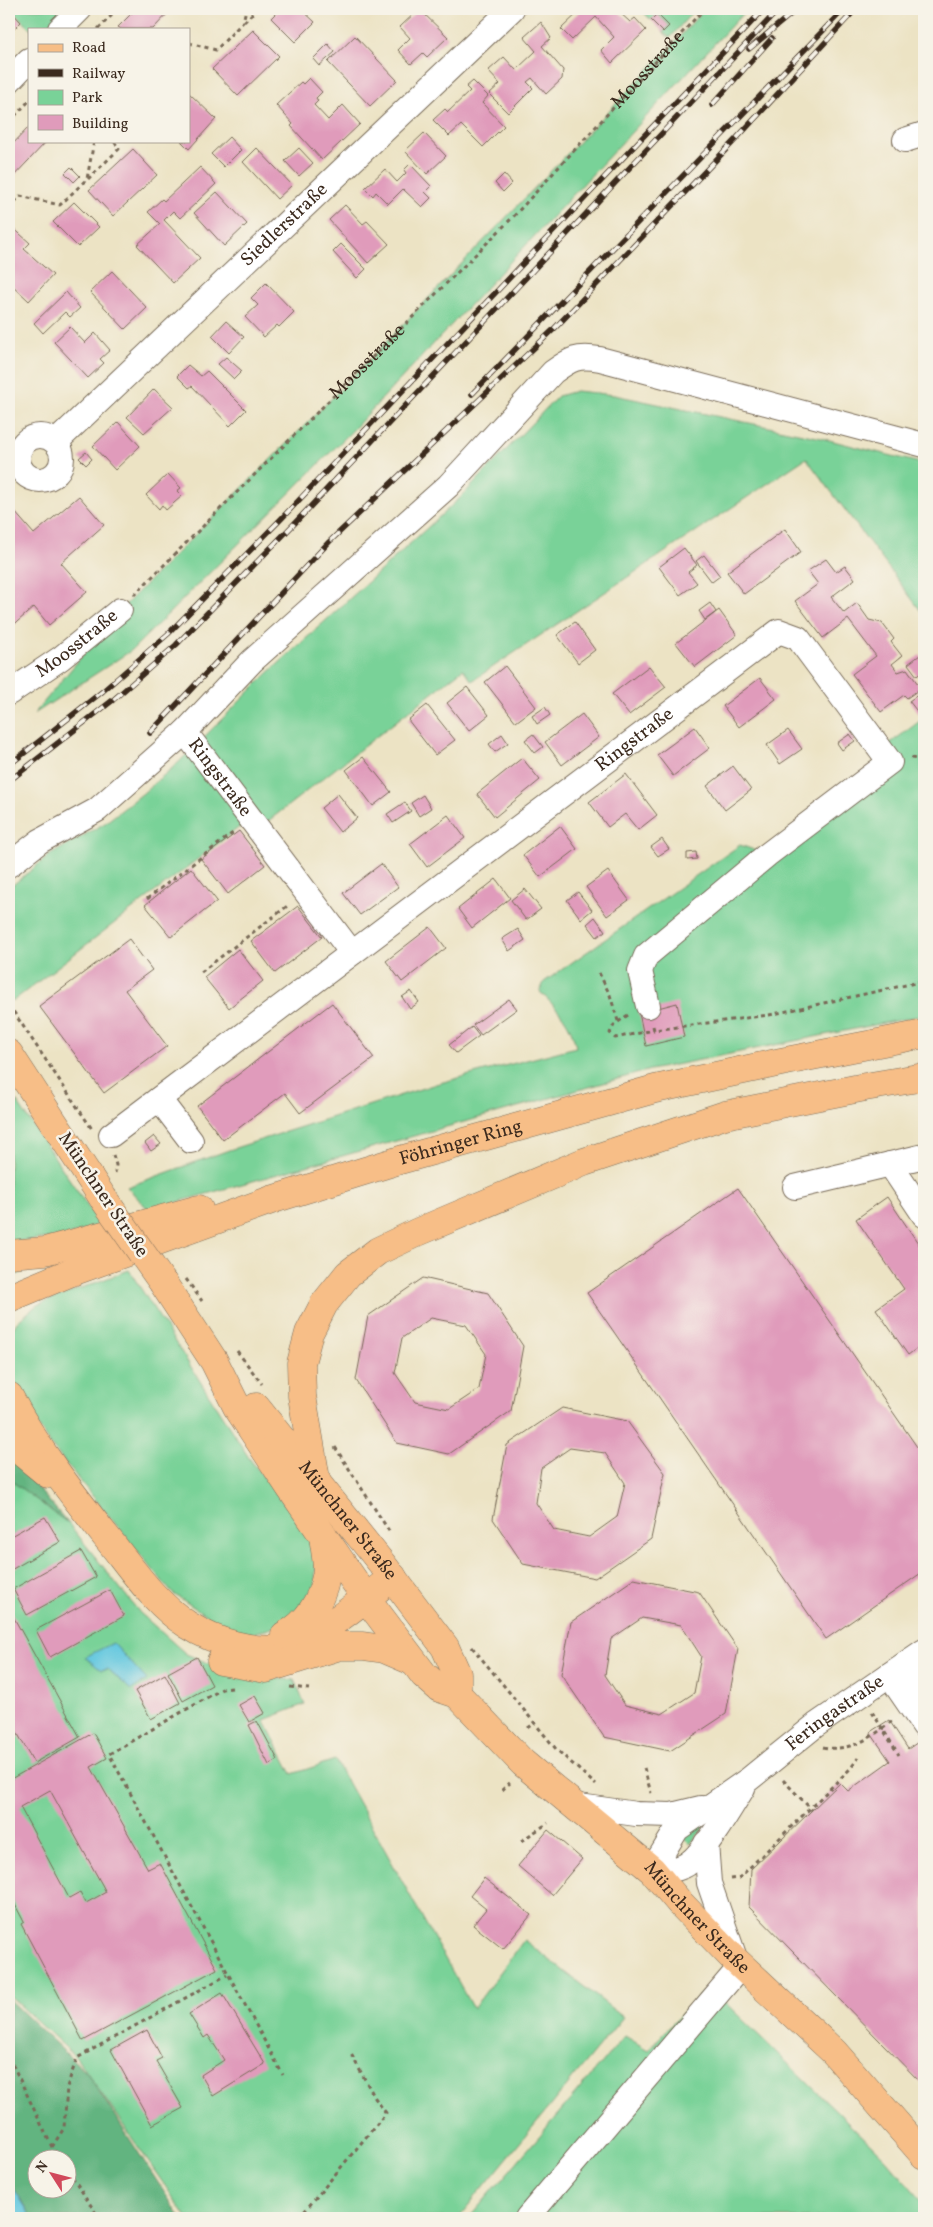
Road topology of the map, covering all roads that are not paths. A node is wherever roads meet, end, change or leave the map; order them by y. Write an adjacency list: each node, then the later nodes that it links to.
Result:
1 (80, 9): 3 (street)
2 (512, 9): 6 (street, Siedlerstraße)
3 (61, 28)
4 (28, 61): 5 (street)
5 (9, 81)
6 (56, 442): 8 (street); 8 (street)
7 (924, 445): 11 (street)
8 (16, 477)
9 (120, 610): 10 (street, Moosstraße)
10 (9, 692)
11 (185, 732): 12 (street, Ringstraße); 13 (street, Ringstraße)
12 (9, 865)
13 (352, 953): 14 (street, Ringstraße); 18 (street, Ringstraße)
14 (649, 1013)
15 (924, 1034): 24 (main road, Föhringer Ring)
16 (9, 1054): 30 (main road, Münchner Straße, bridge)
17 (924, 1078): 33 (main road)
18 (159, 1099): 19 (street, Ringstraße); 20 (street)
19 (106, 1140)
20 (191, 1141)
21 (924, 1156): 22 (street)
22 (890, 1164): 23 (street); 25 (street)
23 (795, 1187)
24 (274, 1199): 26 (main road); 27 (main road, Föhringer Ring)
25 (924, 1214)
26 (9, 1254)
27 (70, 1273): 28 (main road, Föhringer Ring); 29 (main road)
28 (9, 1298)
29 (9, 1318)
30 (214, 1361): 33 (main road, Münchner Straße); 35 (main road, Münchner Straße)
31 (9, 1396): 34 (main road)
32 (9, 1442): 34 (main road)
33 (317, 1485): 36 (main road, Münchner Straße)
34 (72, 1495): 37 (main road)
35 (323, 1534): 38 (main road, Münchner Straße); 39 (main road)
36 (393, 1578): 38 (main road); 43 (main road, Münchner Straße)
37 (147, 1589): 39 (main road); 41 (main road)
38 (366, 1598): 39 (main road); 41 (main road, Münchner Straße)
39 (259, 1649)
40 (924, 1651): 42 (street, Feringastraße)
41 (412, 1661): 43 (main road, Münchner Straße)
42 (896, 1670): 44 (street); 45 (street); 46 (street, Feringastraße)
43 (457, 1694): 47 (main road, Münchner Straße)
44 (924, 1695)
45 (924, 1726)
46 (748, 1780): 48 (street, Feringastraße); 49 (street, Feringastraße)
47 (572, 1805): 48 (street, Feringastraße); 50 (main road, Münchner Straße)
48 (710, 1806): 50 (street, Feringastraße)
49 (706, 1843): 50 (street, Feringastraße); 51 (street)
50 (652, 1870): 51 (main road, Münchner Straße)
51 (738, 1963): 52 (main road, Münchner Straße); 53 (street)
52 (924, 2155)
53 (527, 2218)

